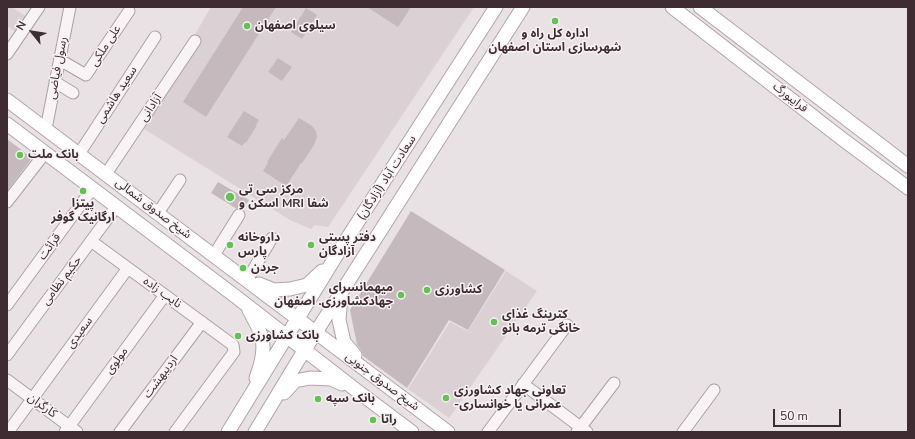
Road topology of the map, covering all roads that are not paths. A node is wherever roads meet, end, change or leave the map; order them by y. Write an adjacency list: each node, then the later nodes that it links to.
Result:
1 (70, 7): 13 (street, رسول فیاضی)
2 (496, 7): 33 (main road, سعادت آباد (آزادگان))
3 (523, 7): 38 (main road, سعادت آباد (آزادگان))
4 (672, 7): 24 (main road, فرایبورگ)
5 (700, 7): 21 (main road, فرایبورگ)
6 (36, 8): 10 (street)
7 (130, 11): 13 (street, علی ملکی)
8 (7, 33): 10 (street)
9 (155, 37): 20 (street, سعید هاشمی)
10 (16, 40): 12 (street)
11 (195, 41): 22 (street, آزادانی)
12 (7, 54)
13 (60, 60): 14 (street, رسول فیاضی)
14 (55, 82): 15 (street); 18 (street, رسول فیاضی)
15 (73, 93)
16 (7, 100): 18 (main road, شیخ صدوق شمالی)
17 (8, 126): 19 (main road, شیخ صدوق شمالی)
18 (46, 129): 20 (main road, شیخ صدوق شمالی)
19 (45, 153): 25 (main road, شیخ صدوق شمالی); 26 (street)
20 (79, 154): 22 (main road, شیخ صدوق شمالی)
21 (908, 166)
22 (106, 174): 28 (main road, شیخ صدوق شمالی)
23 (180, 180): 28 (street)
24 (908, 188)
25 (92, 189): 27 (main road, شیخ صدوق شمالی); 41 (street, قرائت)
26 (7, 202)
27 (116, 207): 32 (street, حکیم نظامی); 35 (main road, شیخ صدوق شمالی)
28 (158, 213): 31 (main road, شیخ صدوق شمالی)
29 (239, 215): 34 (street)
30 (272, 238): 37 (street)
31 (193, 239): 34 (main road, شیخ صدوق شمالی); 35 (main road)
32 (91, 241): 36 (street, نایب زاده); 48 (street, حکیم نظامی)
33 (342, 248): 37 (main road); 42 (main road, سعادت آباد (آزادگان))
34 (214, 255): 37 (main road, شیخ صدوق شمالی)
35 (181, 256): 40 (main road, شیخ صدوق شمالی)
36 (128, 268): 39 (street, نایب زاده); 55 (street, سعیدی)
37 (247, 280): 42 (main road, شیخ صدوق شمالی)
38 (341, 294): 45 (main road, سعادت آباد (آزادگان)); 49 (main road)
39 (165, 295): 43 (street, نایب زاده); 59 (street, مولوی)
40 (235, 296): 46 (main road, شیخ صدوق شمالی); 56 (main road)
41 (7, 305)
42 (298, 319): 45 (main road, شیخ صدوق جنوبی); 46 (main road, سعادت آباد (آزادگان))
43 (202, 322): 61 (street, اردیبهشت); 62 (street, نایب زاده)
44 (566, 325): 52 (street)
45 (317, 332): 47 (main road, سعادت آباد (آزادگان)); 49 (main road, شیخ صدوق جنوبی)
46 (287, 337): 47 (main road, شیخ صدوق جنوبی); 56 (main road, سعادت آباد (آزادگان))
47 (305, 350): 53 (main road, شیخ صدوق جنوبی); 57 (main road, سعادت آباد (آزادگان))
48 (7, 354)
49 (372, 374): 66 (main road, شیخ صدوق جنوبی)
50 (7, 380): 55 (street, کارگران)
51 (614, 383): 58 (street)
52 (523, 384): 58 (street); 67 (street)
53 (356, 390): 57 (main road); 65 (main road, شیخ صدوق جنوبی)
54 (714, 390): 68 (street)
55 (32, 399): 59 (street, کارگران); 60 (street, سعیدی)
56 (246, 403): 63 (main road, سعادت آباد (آزادگان))
57 (268, 411): 64 (main road, سعادت آباد (آزادگان))
58 (581, 429)
59 (70, 430)
60 (8, 432)
61 (120, 432)
62 (175, 432)
63 (228, 432)
64 (255, 432)
65 (412, 432)
66 (448, 432)
67 (488, 432)
68 (683, 432)

